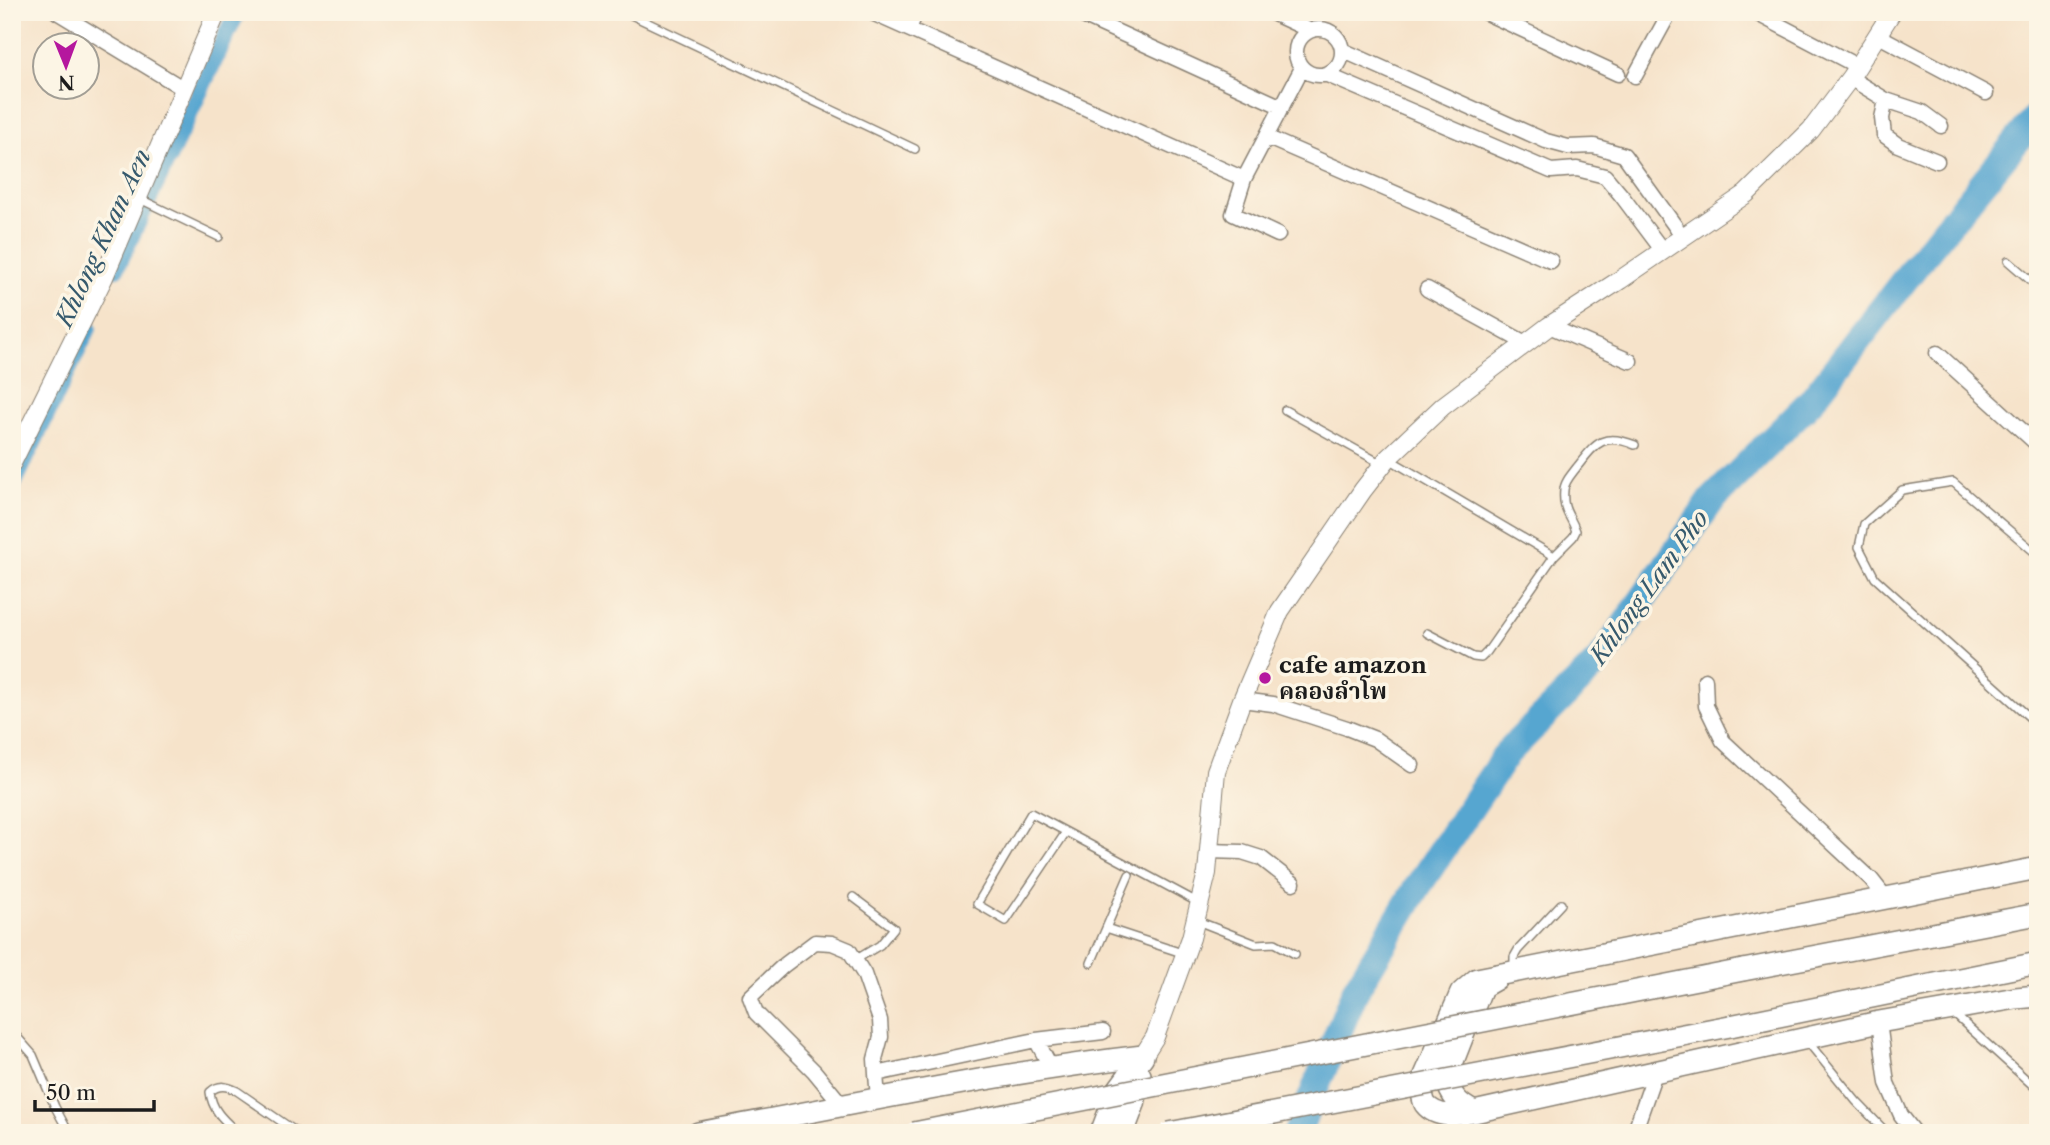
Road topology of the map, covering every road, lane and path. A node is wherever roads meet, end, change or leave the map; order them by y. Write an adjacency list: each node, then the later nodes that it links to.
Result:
1 (57, 12): 21 (street)
2 (217, 12): 21 (street)
3 (625, 12): 27 (lane)
4 (870, 12): 12 (street)
5 (916, 12): 12 (street)
6 (1074, 12): 24 (street)
7 (1270, 12): 13 (street)
8 (1484, 12): 19 (street)
9 (1670, 12): 20 (street)
10 (1754, 12): 17 (street)
11 (1891, 12): 14 (street)
12 (908, 29): 29 (street)
13 (1309, 30): 15 (street); 16 (street)
14 (1877, 35): 17 (street); 22 (street)
15 (1342, 50): 18 (street); 33 (street)
16 (1302, 68): 18 (street); 24 (street)
17 (1854, 72): 23 (street); 33 (street)
18 (1325, 74): 34 (street)
19 (1618, 74)
20 (1635, 76)
21 (184, 89): 30 (street)
22 (1986, 93)
23 (1886, 100): 25 (street); 28 (street)
24 (1282, 107): 26 (street)
25 (1941, 126)
26 (1266, 137): 29 (street); 35 (street)
27 (915, 149)
28 (1937, 161)
29 (1244, 179): 31 (street)
30 (142, 200): 32 (lane); 47 (street)
31 (1278, 235)
32 (219, 237)
33 (1683, 237): 34 (street)
34 (1663, 251): 39 (street)
35 (1551, 261)
36 (2008, 261): 37 (lane)
37 (2038, 287)
38 (1427, 289): 40 (street)
39 (1549, 326): 40 (street); 42 (street)
40 (1527, 344): 46 (street)
41 (1937, 354): 45 (street)
42 (1630, 361)
43 (1285, 410): 46 (lane)
44 (1635, 445): 49 (lane)
45 (2038, 445)
46 (1386, 461): 49 (lane); 52 (street)
47 (12, 463)
48 (2038, 555): 53 (lane)
49 (1554, 556): 50 (lane)
50 (1427, 633)
51 (1705, 680): 61 (street)
52 (1242, 700): 54 (street); 56 (street)
53 (2038, 725)
54 (1412, 765)
55 (1066, 832): 55 (lane); 64 (lane)
56 (1209, 851): 59 (street); 64 (street)
57 (2033, 873): 61 (main road)
58 (1129, 874): 66 (lane)
59 (1293, 883)
60 (853, 897): 69 (lane)
61 (1886, 898): 73 (main road)
62 (2038, 899): 65 (main road)
63 (1561, 904): 73 (lane)
64 (1197, 911): 67 (lane); 68 (street)
65 (2028, 916): 94 (main road, bridge)
66 (1107, 928): 68 (lane); 71 (lane)
67 (1295, 954)
68 (1185, 955): 82 (street)
69 (855, 960): 85 (street); 88 (street)
70 (2038, 963): 72 (main road)
71 (1091, 964)
72 (2000, 971): 75 (main road); 97 (main road, bridge)
73 (1510, 972): 89 (main road)
74 (2038, 996): 75 (main road)
75 (2016, 998): 76 (main road)
76 (1950, 1009): 77 (main road); 86 (lane)
77 (1879, 1022): 80 (main road); 100 (street)
78 (12, 1031): 90 (lane)
79 (1103, 1032): 81 (street)
80 (1806, 1039): 84 (main road); 99 (lane)
81 (1036, 1040): 83 (street); 85 (street)
82 (1143, 1056): 83 (main road); 95 (main road); 96 (main road)
83 (1052, 1069): 87 (main road)
84 (1655, 1073): 89 (main road); 98 (street)
85 (876, 1074): 87 (street)
86 (2038, 1090)
87 (878, 1098): 88 (main road)
88 (842, 1105): 93 (main road)
89 (1468, 1120)
90 (69, 1133)
91 (238, 1133): 92 (lane)
92 (298, 1133)
93 (698, 1133)
94 (914, 1133)
95 (1101, 1133)
96 (1123, 1133)
97 (1169, 1133)
98 (1634, 1133)
99 (1887, 1133)
100 (1915, 1133)

